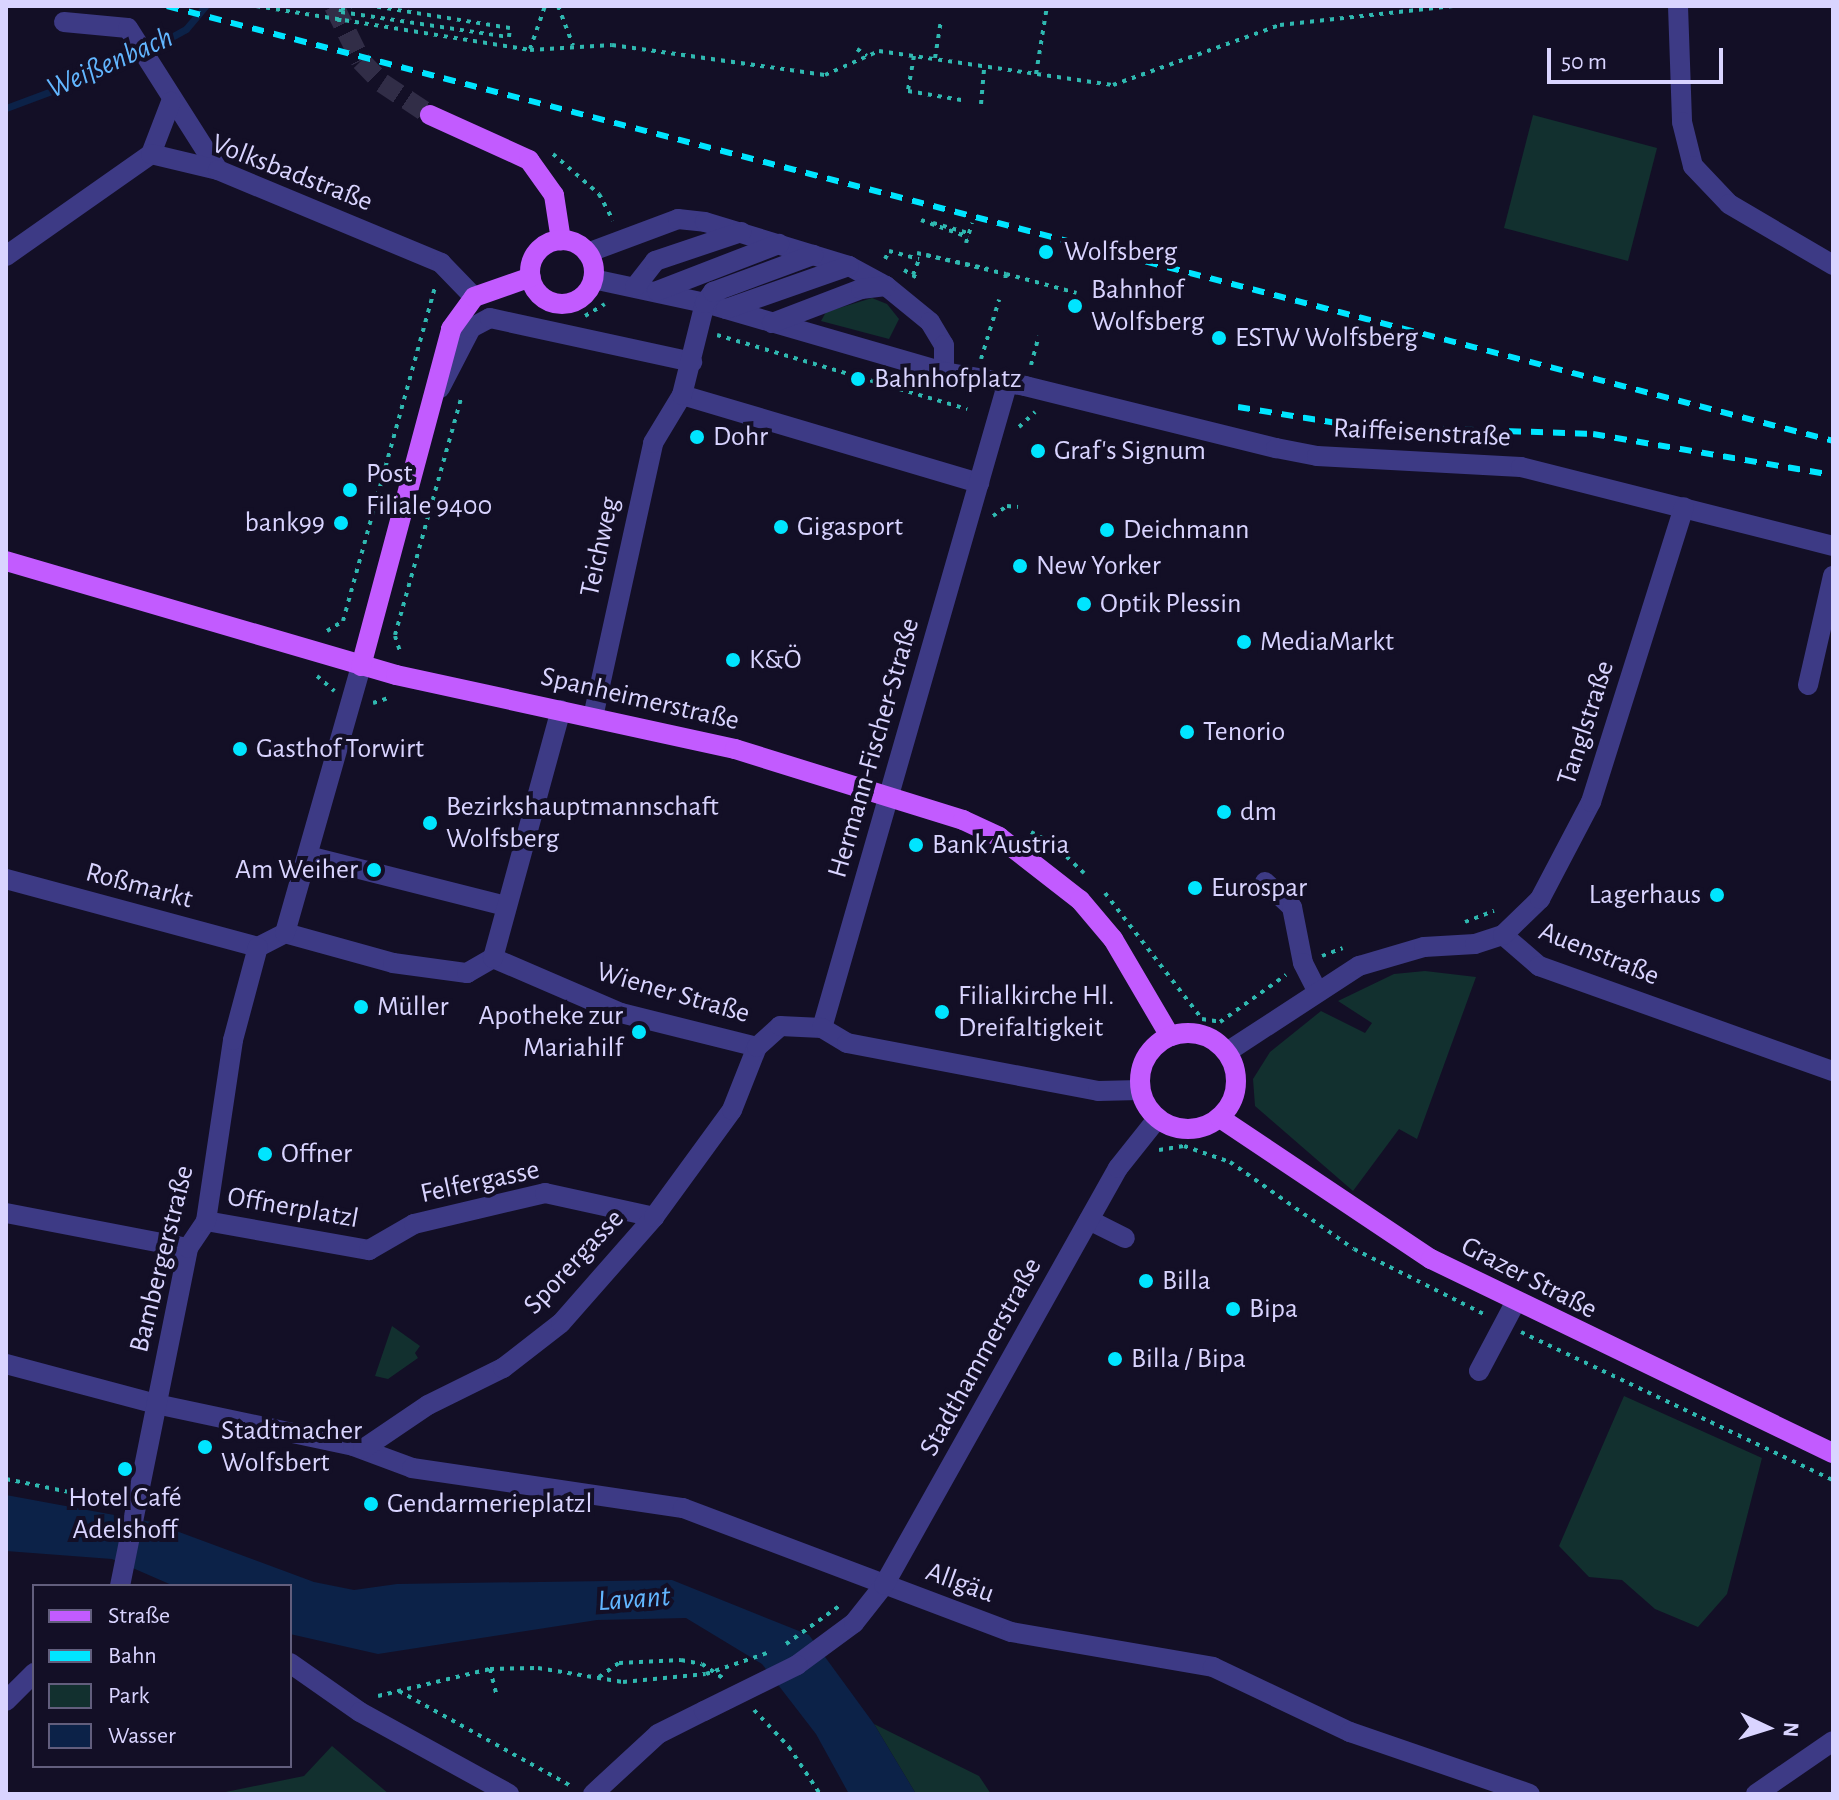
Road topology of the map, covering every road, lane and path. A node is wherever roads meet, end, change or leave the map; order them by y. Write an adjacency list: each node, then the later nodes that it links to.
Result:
1 (256, 6): 12 (path)
2 (352, 6): 9 (path)
3 (372, 6): 9 (path)
4 (545, 6): 15 (path)
5 (558, 6): 13 (path)
6 (1047, 6): 20 (path)
7 (1453, 6): 20 (path)
8 (1678, 6): 40 (street)
9 (341, 12): 12 (path)
10 (941, 21): 18 (path)
11 (64, 22): 22 (street)
12 (339, 22): 15 (path)
13 (573, 45): 15 (path); 17 (path)
14 (857, 49): 17 (path)
15 (530, 50)
16 (914, 55): 17 (path); 18 (path); 21 (path)
17 (867, 56)
18 (935, 58): 19 (path)
19 (984, 66): 20 (path); 23 (path)
20 (1036, 74)
21 (961, 100)
22 (171, 102): 25 (street); 26 (street)
23 (981, 104)
24 (430, 115): 32 (main road)
25 (151, 154): 26 (street, Volksbadstraße); 37 (street)
26 (218, 170): 39 (street, Volksbadstraße)
27 (921, 220): 31 (path)
28 (933, 223): 31 (path)
29 (972, 223): 31 (path)
30 (741, 232): 33 (street); 34 (street); 48 (street)
31 (968, 238)
32 (561, 240): 34 (main road); 44 (main road)
33 (779, 244): 36 (street); 49 (street)
34 (587, 253): 45 (main road)
35 (921, 254): 38 (path); 42 (path); 43 (path)
36 (813, 255): 41 (street); 52 (street)
37 (6, 256)
38 (885, 259)
39 (441, 263): 51 (street, Volksbadstraße); 75 (path)
40 (1833, 265)
41 (849, 266): 47 (street); 54 (street)
42 (1006, 274): 46 (path); 50 (path)
43 (913, 275)
44 (531, 277): 45 (main road); 51 (main road)
45 (593, 279): 48 (street)
46 (1005, 281)
47 (886, 286): 55 (street); 60 (street)
48 (635, 287): 49 (street)
49 (657, 291): 52 (street)
50 (1077, 293)
51 (474, 297): 66 (main road)
52 (705, 303): 54 (street); 56 (street)
53 (613, 304): 57 (path)
54 (726, 309): 55 (street)
55 (772, 323): 60 (street)
56 (700, 329): 59 (street); 65 (path)
57 (550, 330): 59 (street); 66 (street)
58 (1039, 336): 61 (path)
59 (692, 362): 63 (street)
60 (944, 372): 61 (street)
61 (1016, 385): 68 (street); 70 (street, Raiffeisenstraße)
62 (463, 390): 76 (path)
63 (682, 395): 68 (street); 80 (street, Teichweg)
64 (1045, 407): 67 (path)
65 (967, 409)
66 (430, 410): 77 (main road)
67 (1016, 431)
68 (979, 483): 81 (street, Hermann-Fischer-Straße)
69 (995, 503): 71 (path)
70 (1684, 507): 72 (street, Raiffeisenstraße); 92 (street, Tanglstraße)
71 (991, 517)
72 (1833, 546)
73 (6, 561): 77 (main road, Spanheimerstraße)
74 (1833, 576): 78 (street)
75 (315, 628)
76 (395, 635)
77 (361, 666): 79 (main road, Spanheimerstraße); 83 (street)
78 (1808, 685)
79 (561, 710): 80 (main road, Spanheimerstraße); 88 (street)
80 (593, 717): 81 (main road, Spanheimerstraße)
81 (890, 794): 98 (main road, Spanheimerstraße); 100 (street, Hermann-Fischer-Straße)
82 (1024, 828): 87 (path)
83 (308, 856): 88 (street); 91 (street)
84 (6, 879): 93 (street, Roßmarkt)
85 (1265, 882): 96 (street)
86 (1109, 884): 87 (path)
87 (1103, 892): 97 (path)
88 (506, 906): 95 (street)
89 (1505, 906): 90 (path)
90 (1450, 924)
91 (285, 933): 93 (street); 95 (street)
92 (1503, 935): 99 (street, Auenstraße); 104 (street, Auenstraße)
93 (258, 947): 112 (street, Bambergerstraße)
94 (1347, 947): 96 (path)
95 (493, 958): 102 (street, Wiener Straße)
96 (1303, 963): 97 (path); 99 (street)
97 (1169, 975): 98 (path)
98 (1142, 986): 101 (main road, Spanheimerstraße)
99 (1317, 990): 103 (street, Auenstraße)
100 (822, 1028): 102 (street, Wiener Straße); 105 (street, Wiener Straße)
101 (1170, 1036): 103 (main road); 105 (main road)
102 (757, 1047): 110 (street, Sporergasse)
103 (1227, 1052): 106 (main road)
104 (1833, 1071)
105 (1140, 1090): 107 (main road)
106 (1220, 1118): 107 (main road); 116 (main road, Grazer Straße)
107 (1157, 1119): 111 (street, Stadthammerstraße)
108 (1147, 1159): 117 (path)
109 (6, 1213): 114 (street)
110 (654, 1217): 115 (street, Felfergasse); 121 (street, Sporergasse)
111 (1089, 1220): 113 (street); 127 (street, Stadthammerstraße)
112 (206, 1221): 114 (street, Bambergerstraße); 115 (street, Offnerplatzl)
113 (1125, 1238)
114 (188, 1248): 120 (street, Bambergerstraße)
115 (369, 1250)
116 (1515, 1303): 117 (street); 122 (main road, Grazer Straße)
117 (1504, 1324): 119 (street); 124 (path)
118 (6, 1364): 120 (street, Allgäu)
119 (1479, 1371)
120 (156, 1404): 121 (street, Allgäu); 126 (street, Bambergerstraße)
121 (363, 1449): 127 (street, Allgäu)
122 (1833, 1453)
123 (6, 1479): 125 (path)
124 (1833, 1480)
125 (110, 1501)
126 (122, 1577)
127 (884, 1585): 139 (street, Stadthammerstraße, bridge); 140 (street, Allgäu)
128 (842, 1604): 130 (path, bridge)
129 (292, 1664): 135 (street)
130 (490, 1669): 132 (path); 133 (path)
131 (32, 1675): 134 (street)
132 (399, 1691): 135 (path); 138 (path)
133 (496, 1693)
134 (6, 1701)
135 (360, 1712): 137 (street)
136 (1833, 1741): 141 (street)
137 (509, 1794)
138 (586, 1794)
139 (593, 1794)
140 (1530, 1794)
141 (1756, 1794)

